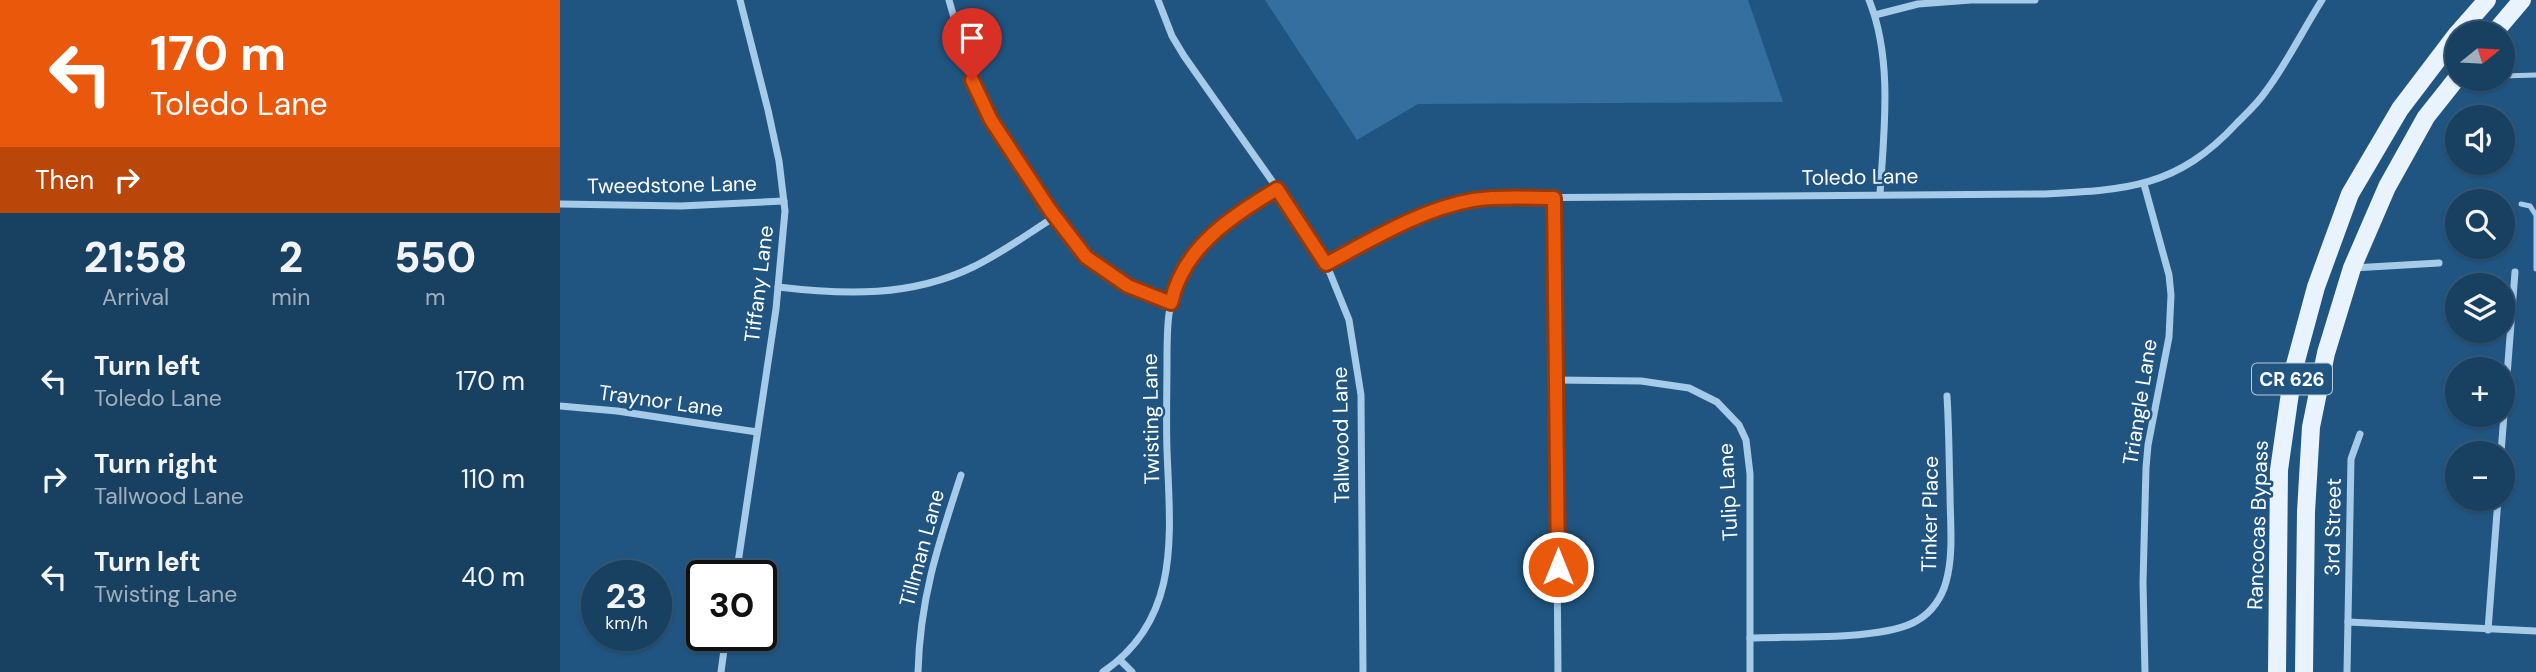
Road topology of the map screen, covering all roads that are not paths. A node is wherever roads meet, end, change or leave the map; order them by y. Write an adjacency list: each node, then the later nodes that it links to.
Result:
1 (740, 0): 21 (street, Tiffany Lane)
2 (949, 0): 25 (street)
3 (1158, 0): 18 (street, Tallwood Lane)
4 (1869, 0): 10 (street)
5 (1972, 0): 6 (street); 10 (street)
6 (2035, 0)
7 (2322, 0): 17 (street, Toledo Lane)
8 (2487, 0): 11 (main road, CR 626)
9 (2522, 0): 12 (main road)
10 (1875, 15): 19 (street)
11 (2468, 21)
12 (2504, 21)
13 (2445, 50): 56 (main road, Rancocas Bypass / CR 626)
14 (2536, 75): 15 (lane)
15 (2515, 76)
16 (2447, 91): 28 (main road, CR 626)
17 (2144, 184): 19 (street, Toledo Lane); 55 (street, Triangle Lane)
18 (1277, 189): 27 (street, Tallwood Lane); 32 (street, Twisting Lane)
19 (1880, 194): 20 (street, Toledo Lane)
20 (1554, 198): 27 (street, Toledo Lane); 33 (street)
21 (785, 201): 22 (street, Tweedstone Lane); 31 (street, Tiffany Lane)
22 (560, 204)
23 (2521, 204): 24 (lane)
24 (2536, 215): 29 (lane)
25 (1056, 216): 31 (street); 32 (street)
26 (2439, 263): 28 (street)
27 (1326, 264): 52 (street, Tallwood Lane)
28 (2352, 268): 57 (main road, CR 626)
29 (2536, 269)
30 (2515, 272): 38 (street)
31 (779, 286): 36 (street, Tiffany Lane)
32 (1171, 303): 47 (street, Twisting Lane)
33 (1555, 380): 45 (street, Tulip Lane); 53 (street)
34 (1947, 396): 45 (street, Tinker Place)
35 (560, 406): 36 (street, Traynor Lane)
36 (757, 432): 41 (street, Tiffany Lane)
37 (2360, 434): 42 (street, 3rd Street)
38 (2502, 441)
39 (961, 475): 49 (street, Tillman Lane)
40 (2497, 511): 43 (street)
41 (738, 560)
42 (2348, 622): 43 (street); 58 (street, 3rd Street)
43 (2488, 630): 44 (street)
44 (2536, 631)
45 (1750, 638): 54 (street, Tulip Lane)
46 (724, 651): 48 (street)
47 (1120, 660): 50 (street, Twisting Lane); 51 (street)
48 (721, 672)
49 (918, 672)
50 (1103, 672)
51 (1132, 672)
52 (1363, 672)
53 (1558, 672)
54 (1750, 672)
55 (2145, 672)
56 (2277, 672)
57 (2304, 672)
58 (2347, 672)

